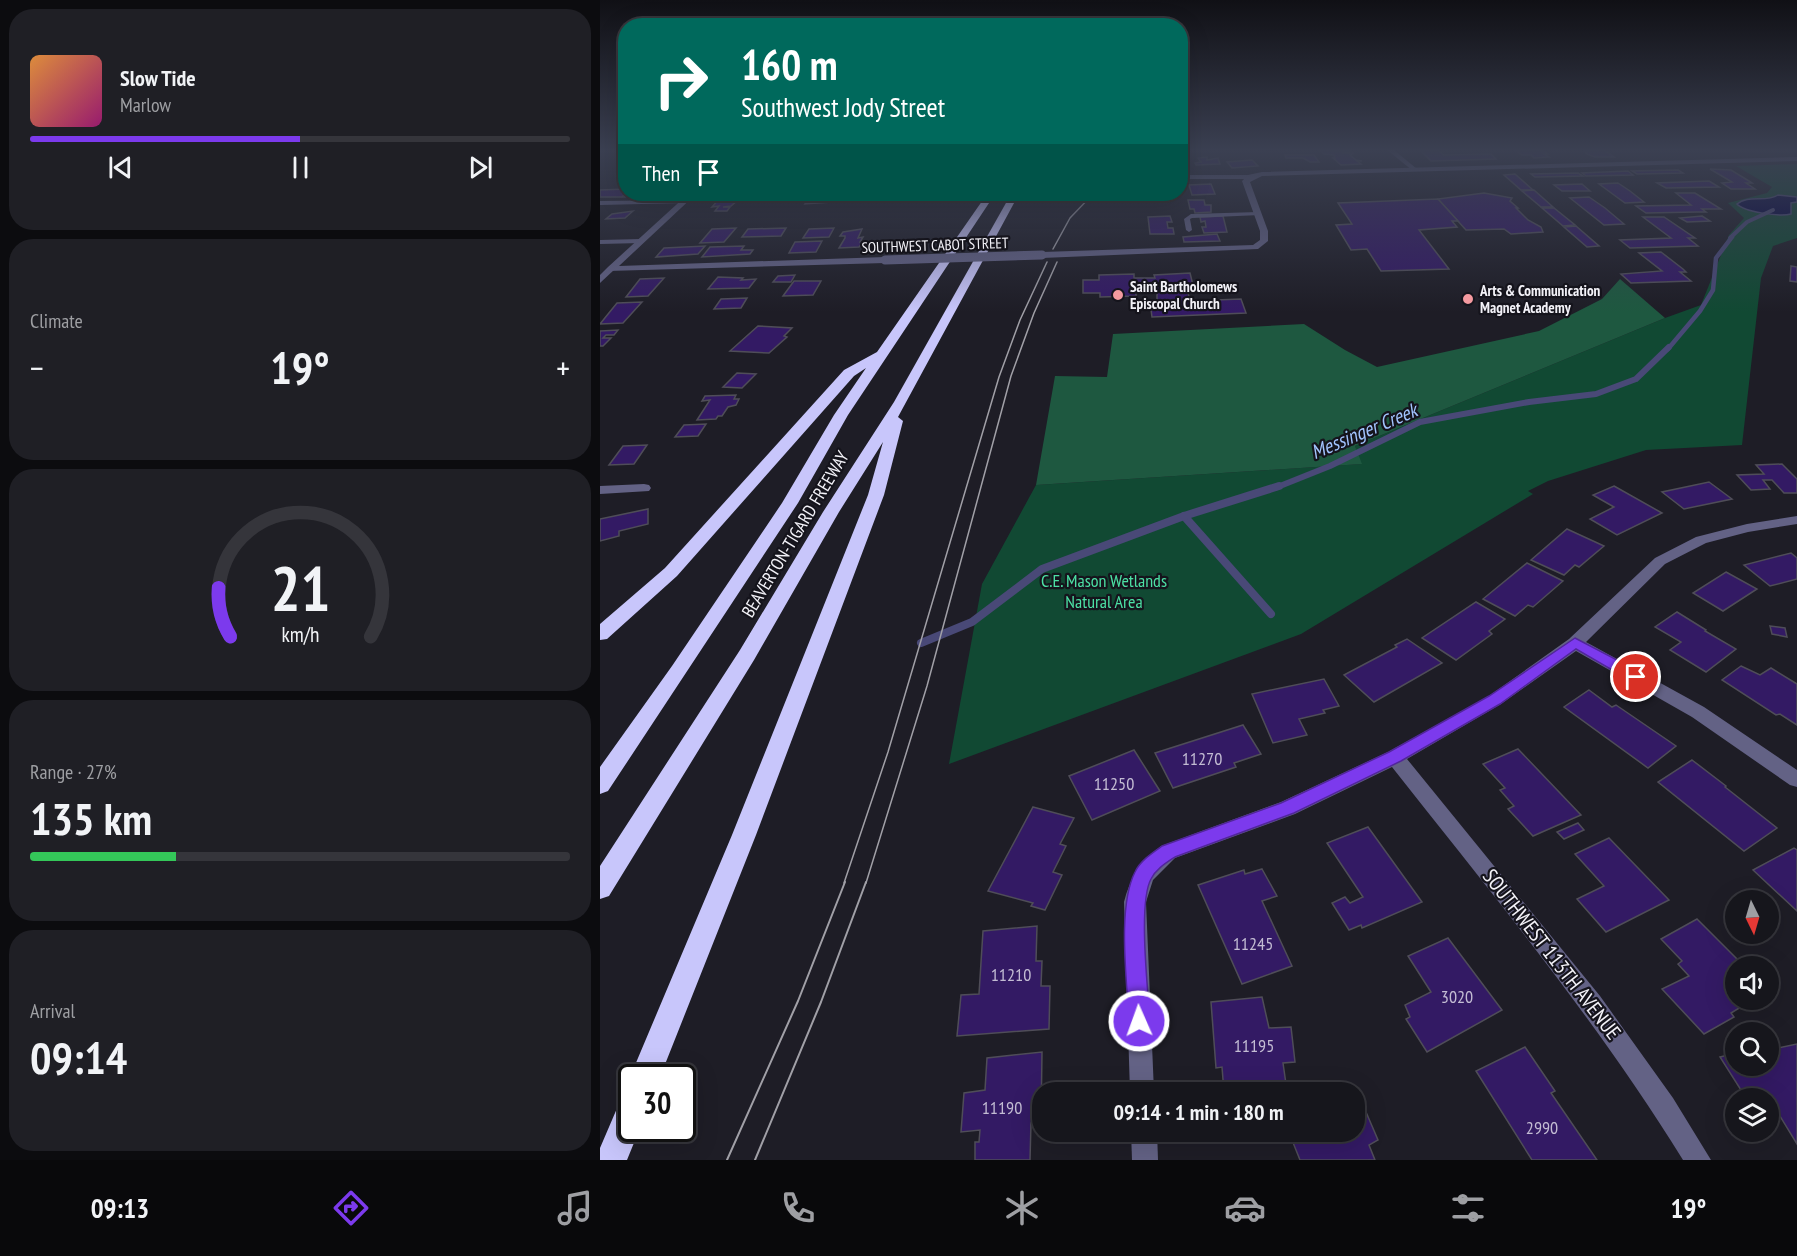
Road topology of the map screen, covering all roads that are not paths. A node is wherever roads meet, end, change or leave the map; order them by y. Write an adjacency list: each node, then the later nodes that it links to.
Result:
1 (681, 204): 7 (street)
2 (982, 204): 11 (highway, BEAVERTON-TIGARD FREEWAY)
3 (1009, 204): 12 (highway, BEAVERTON-TIGARD FREEWAY)
4 (1254, 204): 5 (street)
5 (1258, 214): 6 (lane); 9 (street, SOUTHWEST CABOT STREET, bridge)
6 (1189, 230)
7 (641, 241): 8 (lane); 9 (street)
8 (600, 242)
9 (611, 269): 10 (street)
10 (600, 280)
11 (882, 354): 16 (highway); 20 (highway, BEAVERTON-TIGARD FREEWAY)
12 (901, 402): 21 (highway, BEAVERTON-TIGARD FREEWAY); 22 (highway)
13 (644, 488): 14 (street)
14 (600, 490)
15 (1797, 520): 17 (street)
16 (600, 634)
17 (1575, 643): 18 (street); 19 (street)
18 (1395, 757): 23 (street); 28 (street, SOUTHWEST 113TH AVENUE)
19 (1797, 780)
20 (600, 785)
21 (600, 888)
22 (650, 1064)
23 (1142, 1082)
24 (619, 1142): 26 (highway)
25 (1144, 1142): 27 (street)
26 (611, 1160)
27 (1145, 1160)
28 (1698, 1160)

